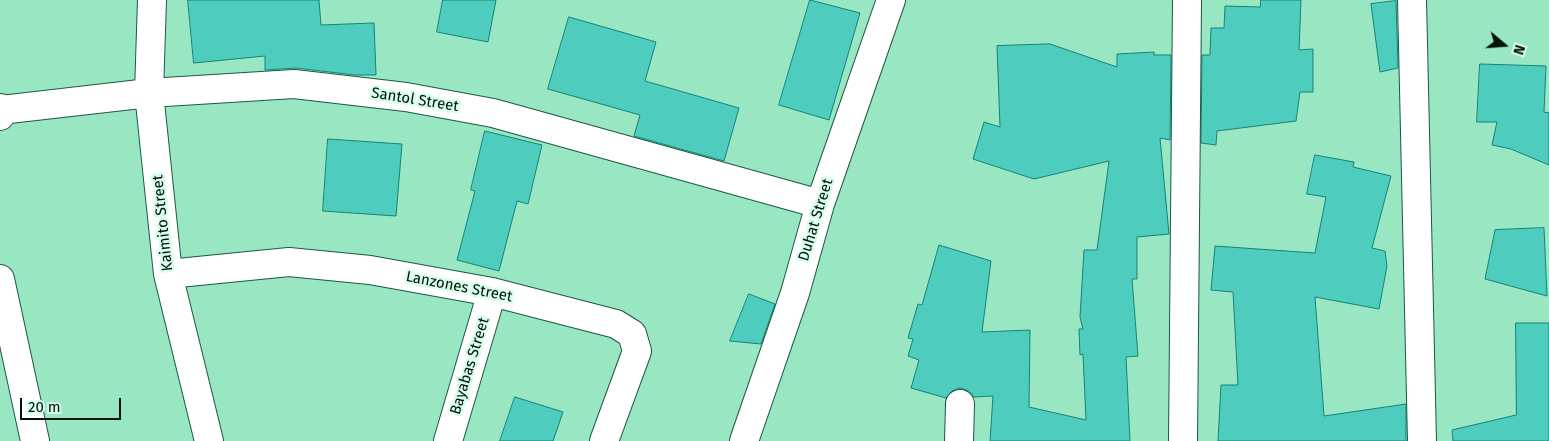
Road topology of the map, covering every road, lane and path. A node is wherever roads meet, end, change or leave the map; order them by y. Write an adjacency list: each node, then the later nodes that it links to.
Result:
1 (152, 0): 5 (street, Kaimito Street)
2 (891, 0): 7 (street, Duhat Street)
3 (1187, 0): 18 (street)
4 (1412, 0): 19 (street)
5 (150, 93): 6 (street, Santol Street); 7 (street, Santol Street); 8 (street, Kaimito Street)
6 (0, 111)
7 (820, 204): 16 (street, Duhat Street)
8 (168, 274): 10 (street, Lanzones Street); 13 (street, Kaimito Street)
9 (0, 278): 12 (street)
10 (492, 292): 14 (street, Bayabas Street); 15 (street, Lanzones Street)
11 (960, 404): 17 (street)
12 (35, 441)
13 (209, 441)
14 (448, 441)
15 (604, 441)
16 (744, 441)
17 (959, 441)
18 (1183, 441)
19 (1422, 441)

